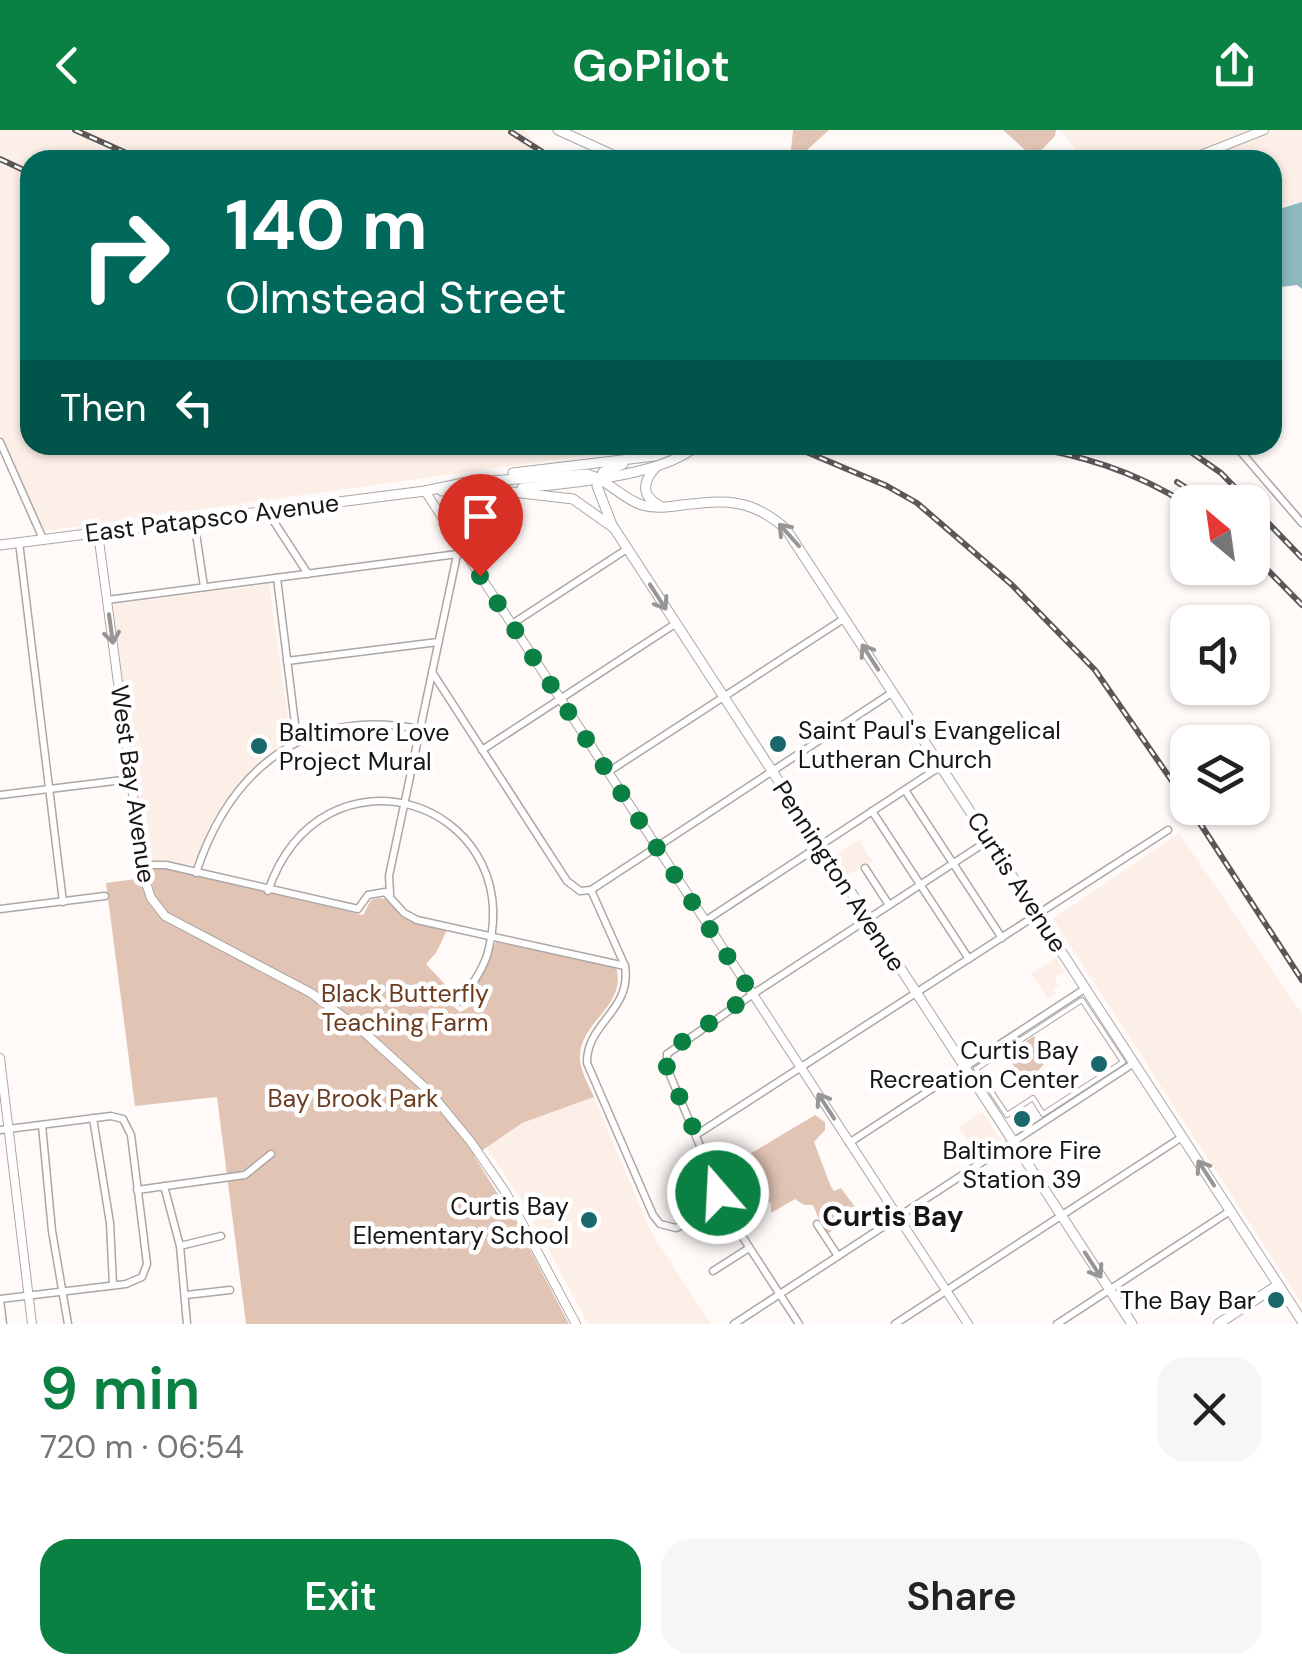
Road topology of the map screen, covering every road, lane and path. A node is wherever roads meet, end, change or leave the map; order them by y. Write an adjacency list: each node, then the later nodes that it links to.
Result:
1 (558, 130): 3 (main road)
2 (1264, 130): 4 (street)
3 (602, 150)
4 (1213, 150)
5 (0, 442): 20 (street)
6 (666, 455): 9 (main road, East Patapsco Avenue)
7 (684, 455): 9 (main road, East Patapsco Avenue)
8 (1244, 455): 17 (street)
9 (656, 461): 10 (main road, East Patapsco Avenue); 11 (main road, East Patapsco Avenue); 14 (main road)
10 (599, 477): 11 (main road); 13 (main road, East Patapsco Avenue); 14 (main road, Curtis Avenue); 18 (main road)
11 (462, 483): 12 (main road, East Patapsco Avenue)
12 (424, 490): 13 (main road, East Patapsco Avenue); 15 (main road, East Patapsco Avenue); 24 (street)
13 (503, 490): 18 (main road, Pennington Avenue)
14 (662, 508): 29 (main road, Curtis Avenue, one-way to 14)
15 (267, 511): 16 (main road, East Patapsco Avenue); 25 (street)
16 (194, 520): 19 (main road, East Patapsco Avenue); 27 (street)
17 (1302, 523)
18 (614, 528): 23 (main road, Pennington Avenue)
19 (98, 532): 20 (main road, East Patapsco Avenue); 28 (street, West Bay Avenue)
20 (43, 539): 21 (main road, East Patapsco Avenue)
21 (20, 542): 22 (main road, East Patapsco Avenue); 45 (street)
22 (0, 545)
23 (627, 549): 30 (street); 31 (main road, Pennington Avenue, one-way to 31)
24 (461, 554): 25 (street); 30 (street); 32 (street)
25 (308, 574): 26 (street)
26 (277, 578): 27 (street); 33 (street)
27 (204, 588): 28 (street)
28 (107, 600): 44 (street, West Bay Avenue, one-way to 44)
29 (845, 618): 35 (main road, Curtis Avenue, one-way to 29); 37 (street)
30 (512, 624): 36 (street)
31 (675, 624): 36 (street); 37 (main road, Pennington Avenue)
32 (438, 642): 33 (street); 34 (street)
33 (287, 661): 39 (street)
34 (432, 672): 38 (street); 40 (street)
35 (893, 692): 41 (main road, Curtis Avenue); 43 (street)
36 (560, 698): 40 (street); 42 (street)
37 (723, 698): 42 (street); 43 (main road, Pennington Avenue)
38 (419, 729): 39 (street); 48 (street)
39 (297, 741): 57 (street)
40 (482, 750): 59 (street)
41 (941, 766): 46 (street); 51 (main road, Curtis Avenue)
42 (608, 772): 53 (street)
43 (771, 772): 52 (main road, Pennington Avenue); 53 (street)
44 (131, 779): 45 (street); 55 (street, West Bay Avenue)
45 (49, 789): 47 (street); 63 (street)
46 (905, 790): 49 (street); 54 (street)
47 (0, 796)
48 (404, 803): 60 (street); 61 (street); 69 (street)
49 (872, 811): 52 (street); 58 (street)
50 (1168, 830): 66 (street)
51 (989, 840): 54 (street); 66 (main road, Curtis Avenue)
52 (820, 846): 67 (main road, Pennington Avenue); 68 (street)
53 (657, 847): 59 (street); 68 (street)
54 (953, 864): 58 (street); 70 (street)
55 (142, 865): 57 (street); 117 (street, West Bay Avenue)
56 (865, 868): 64 (street)
57 (196, 873): 60 (street)
58 (920, 885): 64 (street); 71 (street)
59 (591, 890): 72 (street)
60 (268, 891): 61 (street)
61 (390, 894): 69 (street)
62 (105, 896): 63 (street)
63 (62, 902): 65 (street)
64 (889, 905): 67 (street)
65 (0, 909)
66 (1038, 915): 70 (street); 73 (main road, Curtis Avenue)
67 (868, 919): 74 (street); 75 (main road, Pennington Avenue)
68 (705, 921): 74 (street)
69 (491, 936): 72 (street); 76 (street)
70 (1002, 938): 71 (street)
71 (969, 959): 75 (street)
72 (625, 966): 85 (street)
73 (1086, 988): 78 (main road, Curtis Avenue); 80 (street)
74 (752, 994): 79 (street); 85 (street)
75 (916, 994): 79 (street); 80 (main road, Pennington Avenue)
76 (462, 1002)
77 (0, 1058): 81 (street)
78 (1134, 1063): 86 (main road, Curtis Avenue); 88 (street)
79 (801, 1068): 85 (street); 87 (street, one-way to 79)
80 (970, 1068): 80 (street); 87 (street); 88 (main road, Pennington Avenue)
81 (1, 1071): 84 (street)
82 (93, 1118): 83 (street); 91 (street); 103 (street)
83 (42, 1124): 84 (street); 107 (street)
84 (4, 1129): 110 (street)
85 (696, 1135)
86 (1182, 1137): 92 (main road, Curtis Avenue, one-way to 86); 93 (street)
87 (849, 1142): 94 (street)
88 (1013, 1142): 93 (main road, Pennington Avenue); 94 (street)
89 (271, 1154): 90 (street)
90 (164, 1186): 91 (street); 98 (street)
91 (138, 1190): 103 (street)
92 (1230, 1211): 102 (main road, Curtis Avenue); 105 (street)
93 (1061, 1216): 105 (main road, Pennington Avenue, one-way to 105); 106 (street)
94 (898, 1217): 100 (street); 106 (street)
95 (817, 1224): 100 (street)
96 (221, 1236): 98 (street)
97 (742, 1236): 99 (street)
98 (180, 1246): 109 (street)
99 (749, 1248): 101 (street); 108 (street)
100 (838, 1256): 108 (street)
101 (713, 1271)
102 (1278, 1284): 112 (main road, Curtis Avenue); 124 (main road)
103 (114, 1286): 107 (street)
104 (230, 1290): 109 (street)
105 (1109, 1290): 122 (street); 123 (main road, Pennington Avenue)
106 (946, 1291): 120 (street); 121 (street)
107 (62, 1292): 110 (street); 115 (street)
108 (780, 1294): 118 (street); 119 (street)
109 (186, 1295): 116 (street)
110 (29, 1296): 111 (street); 114 (street)
111 (0, 1299): 113 (street)
112 (1302, 1321)
113 (3, 1324)
114 (32, 1324)
115 (68, 1324)
116 (187, 1324)
117 (576, 1324)
118 (734, 1324)
119 (799, 1324)
120 (895, 1324)
121 (968, 1324)
122 (1057, 1324)
123 (1132, 1324)
124 (1218, 1324)

